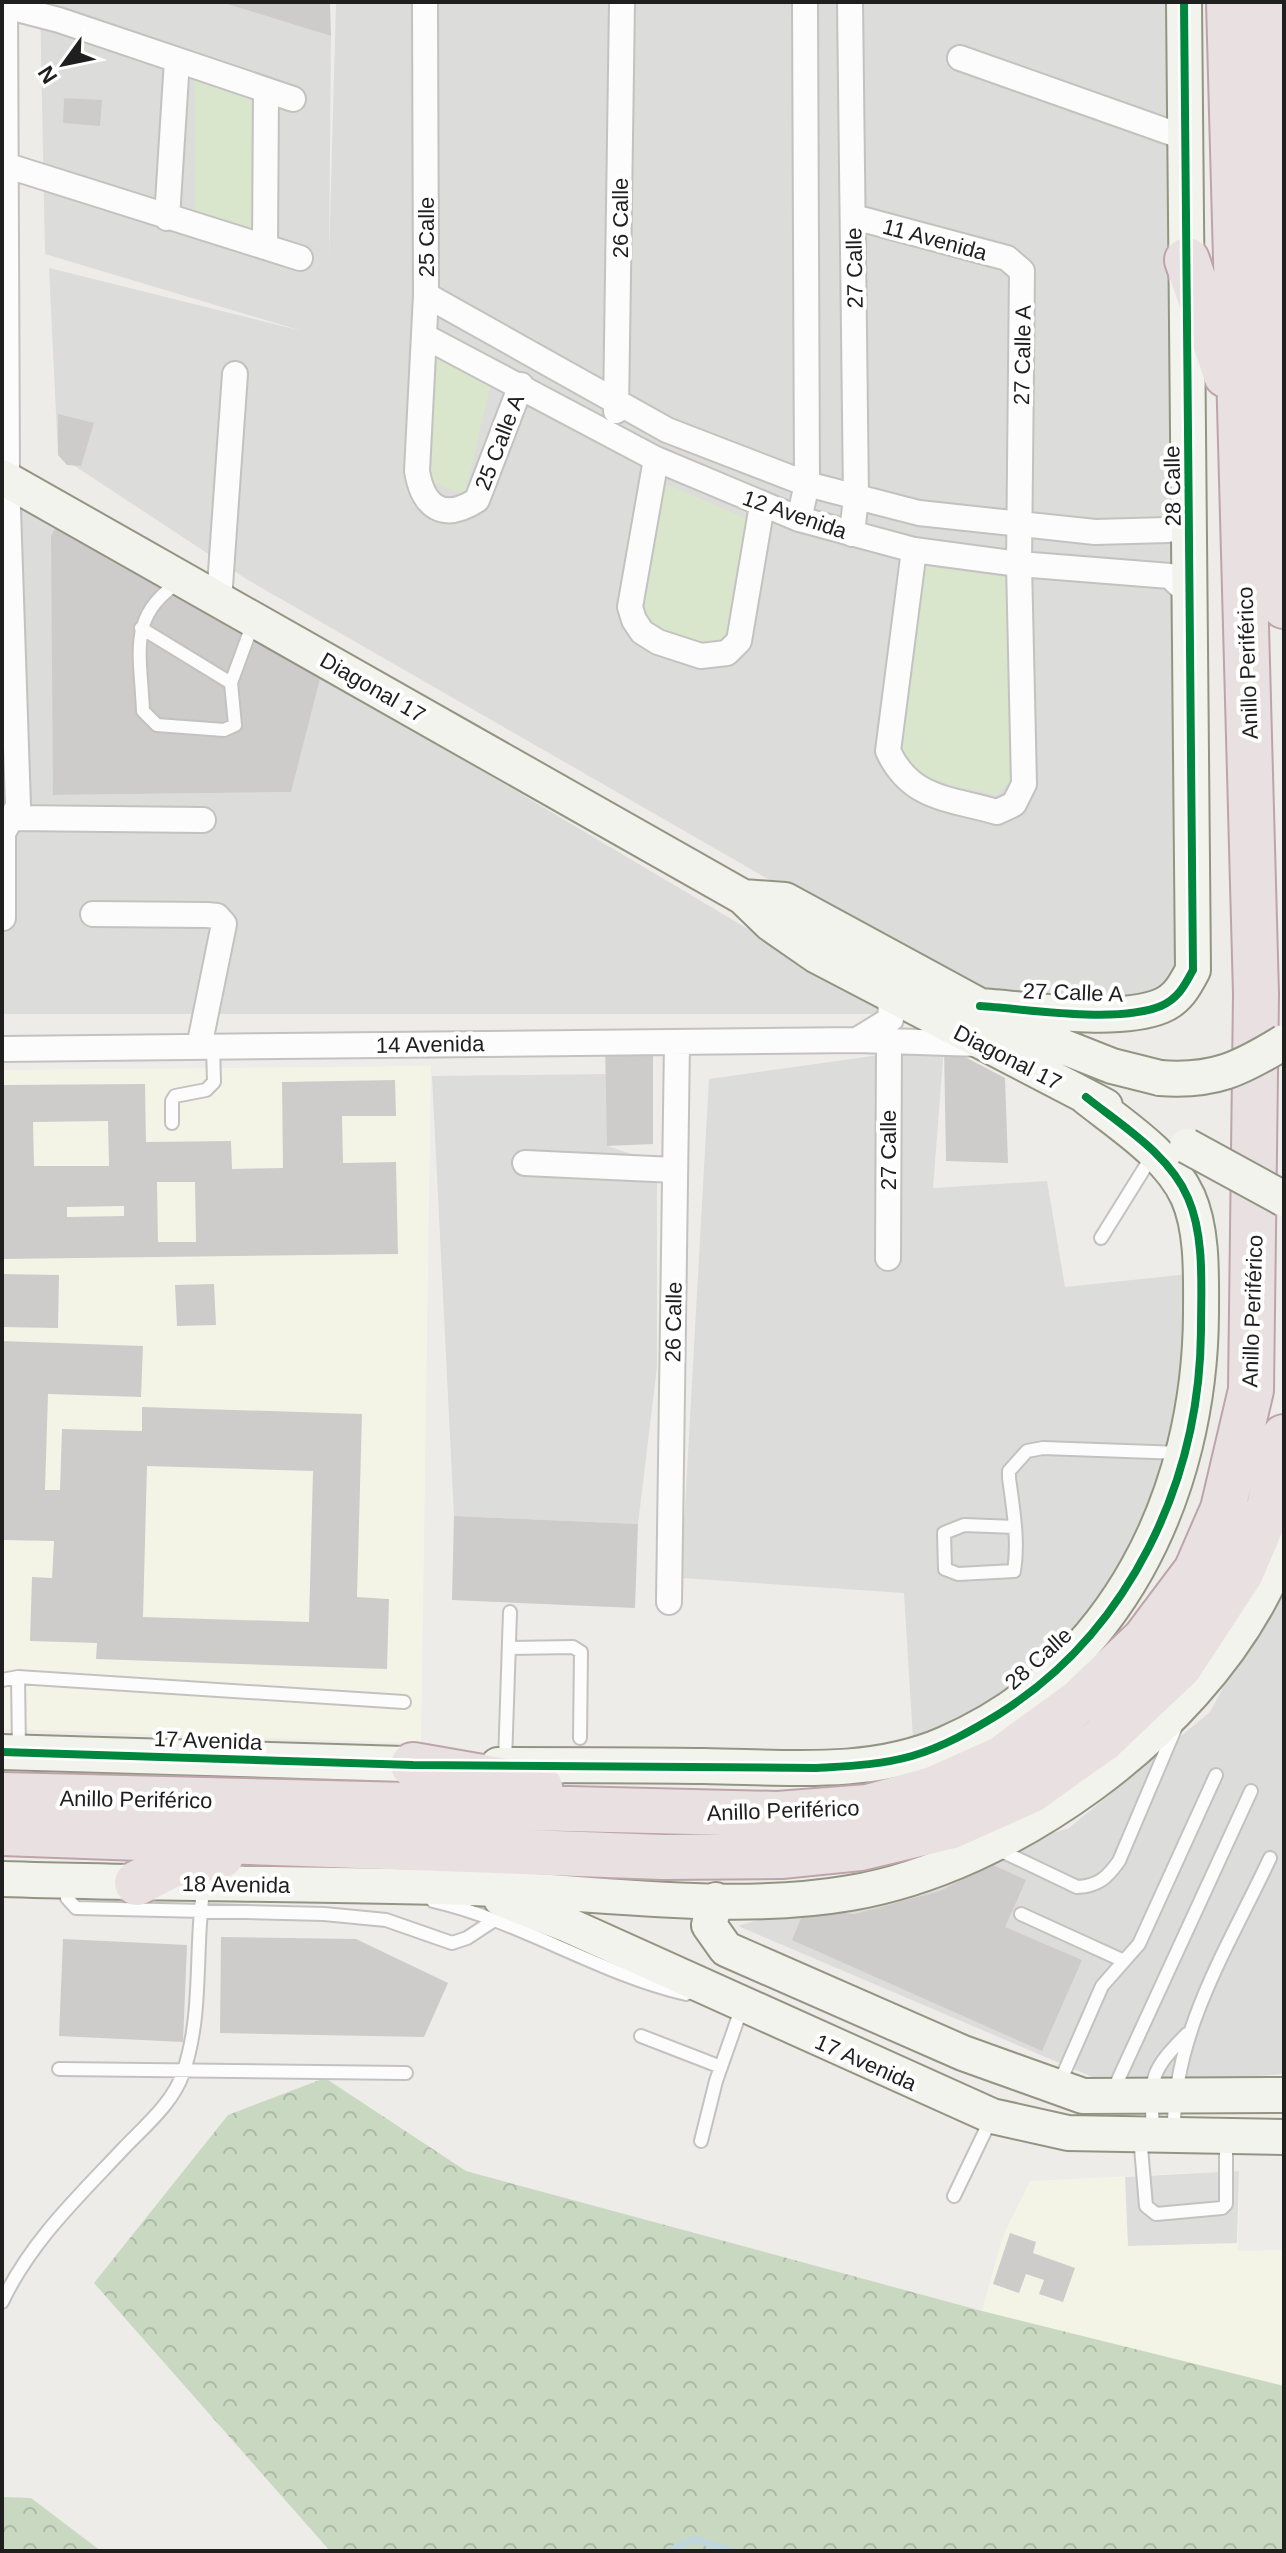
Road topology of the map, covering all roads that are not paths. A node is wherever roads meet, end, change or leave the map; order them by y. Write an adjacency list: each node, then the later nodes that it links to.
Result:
1 (425, 2): 24 (street, 25 Calle)
2 (622, 2): 28 (street, 26 Calle)
3 (805, 2): 33 (street)
4 (850, 2): 17 (street, 27 Calle)
5 (1184, 2): 14 (street, 28 Calle)
6 (1229, 2): 29 (highway, Anillo Periférico)
7 (1272, 2): 16 (highway, Anillo Periférico)
8 (5, 4): 10 (street); 13 (street)
9 (960, 58): 14 (street)
10 (177, 60): 11 (street); 18 (street)
11 (266, 90): 12 (street); 19 (street)
12 (293, 99)
13 (3, 112): 15 (street)
14 (1186, 138): 22 (street, 28 Calle)
15 (5, 165): 18 (street); 32 (street)
16 (1277, 211): 21 (highway); 46 (highway, Anillo Periférico)
17 (854, 217): 23 (street, 11 Avenida); 34 (street, 27 Calle)
18 (167, 218): 19 (street)
19 (265, 247): 20 (street)
20 (300, 258)
21 (1284, 258)
22 (1187, 260): 29 (highway); 37 (street, 28 Calle)
23 (1016, 264): 39 (street, 27 Calle A)
24 (426, 295): 25 (street, 25 Calle); 28 (street, 12 Avenida)
25 (424, 336): 27 (street, 12 Avenida); 35 (street, 25 Calle)
26 (235, 374): 45 (street)
27 (521, 385): 30 (street, 12 Avenida); 35 (street, 25 Calle A)
28 (619, 401): 30 (street, 26 Calle); 33 (street, 12 Avenida)
29 (1240, 420): 88 (highway, Anillo Periférico)
30 (611, 434): 31 (street, 12 Avenida)
31 (656, 459): 36 (street, 12 Avenida); 36 (street)
32 (5, 478): 43 (street, Diagonal 17); 50 (street)
33 (807, 484): 34 (street, 12 Avenida); 38 (street)
34 (856, 497): 39 (street, 12 Avenida); 40 (street, 27 Calle)
35 (477, 500)
36 (762, 505): 38 (street, 12 Avenida)
37 (1191, 517): 39 (street, 12 Avenida); 44 (street, 28 Calle)
38 (799, 519): 40 (street, 12 Avenida)
39 (1020, 524): 42 (street, 27 Calle A)
40 (852, 534): 41 (street, 12 Avenida)
41 (914, 550): 42 (street, 12 Avenida); 42 (street, 27 Calle A)
42 (1019, 564): 44 (street, 12 Avenida)
43 (184, 580): 45 (street, Diagonal 17); 48 (lane)
44 (1192, 597): 55 (street, 28 Calle)
45 (219, 600): 47 (street, Diagonal 17)
46 (1284, 606)
47 (254, 620): 49 (lane); 52 (street, Diagonal 17)
48 (141, 628): 49 (lane); 49 (lane)
49 (231, 683)
50 (13, 818): 51 (street); 54 (street)
51 (203, 820)
52 (743, 897): 56 (street, Diagonal 17); 57 (street, Diagonal 17)
53 (93, 914): 63 (street)
54 (3, 918)
55 (1193, 970): 57 (street, 27 Calle A)
56 (890, 994): 58 (street); 62 (street, Diagonal 17)
57 (980, 1006): 65 (street, Diagonal 17, bridge)
58 (857, 1040): 59 (street, 14 Avenida); 61 (street, 14 Avenida)
59 (677, 1042): 63 (street, 14 Avenida); 71 (street, 26 Calle)
60 (1284, 1042): 65 (street, Diagonal 17, bridge)
61 (889, 1043): 62 (street, 14 Avenida); 74 (street, 27 Calle)
62 (982, 1044): 66 (street, Diagonal 17)
63 (206, 1046): 64 (street, 14 Avenida); 67 (lane)
64 (2, 1049)
65 (1242, 1068): 68 (highway)
66 (1086, 1097): 68 (street, Diagonal 17); 69 (street, 28 Calle)
67 (172, 1123)
68 (1208, 1142): 72 (street, Diagonal 17, bridge); 88 (highway)
69 (1154, 1154): 73 (lane); 76 (street, 28 Calle)
70 (525, 1163): 71 (street)
71 (675, 1170): 79 (street, 26 Calle)
72 (1284, 1199)
73 (1101, 1238)
74 (888, 1258)
75 (1284, 1437): 96 (highway, Anillo Periférico)
76 (1184, 1453): 77 (lane); 90 (street, 28 Calle)
77 (1015, 1527): 77 (lane)
78 (1284, 1540): 84 (street)
79 (669, 1602)
80 (510, 1612): 81 (lane)
81 (509, 1648): 86 (lane); 90 (lane)
82 (18, 1677): 83 (lane); 85 (lane); 87 (lane)
83 (2, 1680)
84 (1196, 1689): 97 (street); 97 (lane)
85 (404, 1702)
86 (580, 1738)
87 (10, 1752): 89 (street, 17 Avenida)
88 (1002, 1758): 94 (highway, Anillo Periférico)
89 (413, 1765): 90 (street, 28 Calle); 94 (highway)
90 (505, 1765)
91 (1216, 1775): 108 (lane)
92 (1251, 1791): 120 (lane)
93 (2, 1795): 94 (highway, Anillo Periférico)
94 (685, 1813)
95 (2, 1833): 96 (highway, Anillo Periférico)
96 (301, 1842): 101 (highway)
97 (990, 1846): 105 (street)
98 (1270, 1858): 111 (lane)
99 (2, 1879): 100 (street, 18 Avenida)
100 (68, 1881): 101 (street, 18 Avenida); 104 (lane)
101 (137, 1883): 104 (street, 18 Avenida)
102 (364, 1886): 103 (street, 18 Avenida); 104 (street, 18 Avenida); 107 (lane)
103 (471, 1888): 105 (street); 110 (street, 17 Avenida)
104 (202, 1898): 107 (lane); 115 (lane)
105 (716, 1900): 109 (street, 17 Avenida)
106 (1021, 1914): 108 (lane)
107 (493, 1921): 110 (lane)
108 (1124, 1961): 117 (lane)
109 (756, 1963): 110 (street); 117 (street, 17 Avenida)
110 (742, 2006): 113 (lane); 121 (street, 17 Avenida)
111 (1187, 2034): 118 (lane); 118 (lane)
112 (641, 2036): 113 (lane)
113 (721, 2067): 125 (lane)
114 (59, 2069): 115 (lane)
115 (184, 2072): 116 (lane); 127 (lane)
116 (406, 2073)
117 (1057, 2087): 120 (street, 17 Avenida)
118 (1162, 2095): 119 (street, 17 Avenida); 120 (street, 17 Avenida); 122 (lane); 122 (lane)
119 (1284, 2095)
120 (1110, 2096)
121 (992, 2116): 122 (street, 17 Avenida); 126 (lane)
122 (1155, 2135): 123 (street, 17 Avenida); 123 (lane)
123 (1226, 2136): 124 (street, 17 Avenida)
124 (1284, 2137)
125 (701, 2141)
126 (954, 2196)
127 (2, 2302)

